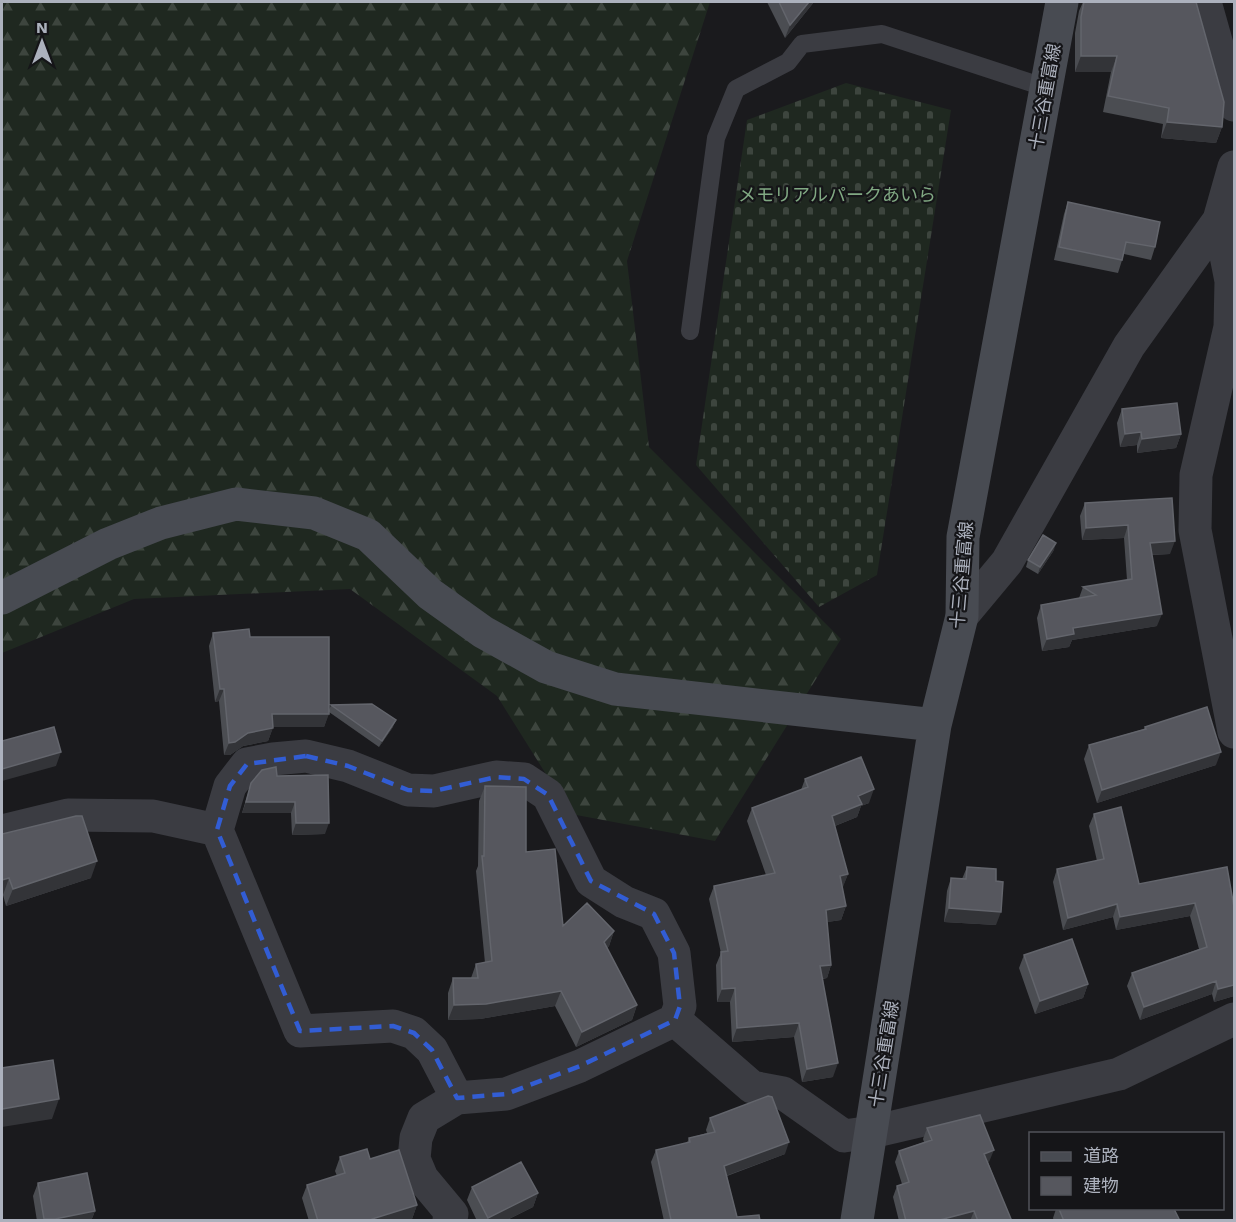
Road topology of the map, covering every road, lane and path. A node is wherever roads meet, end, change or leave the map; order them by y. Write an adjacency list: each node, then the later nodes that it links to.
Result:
1 (1062, 2): 3 (main road, 十三谷重富線)
2 (1205, 2): 4 (street)
3 (1047, 88): 7 (lane); 9 (main road, 十三谷重富線)
4 (1234, 105)
5 (1234, 167): 6 (street)
6 (1219, 220): 9 (street); 11 (street)
7 (690, 331)
8 (2, 598): 10 (main road)
9 (962, 616): 10 (main road, 十三谷重富線)
10 (935, 725): 17 (main road, 十三谷重富線)
11 (1234, 732)
12 (217, 830): 13 (street); 15 (street); 16 (street)
13 (2, 831)
14 (1234, 1019): 17 (street)
15 (675, 1020): 16 (street); 17 (street)
16 (457, 1098): 18 (street)
17 (872, 1132): 19 (main road, 十三谷重富線)
18 (449, 1221)
19 (857, 1221)

